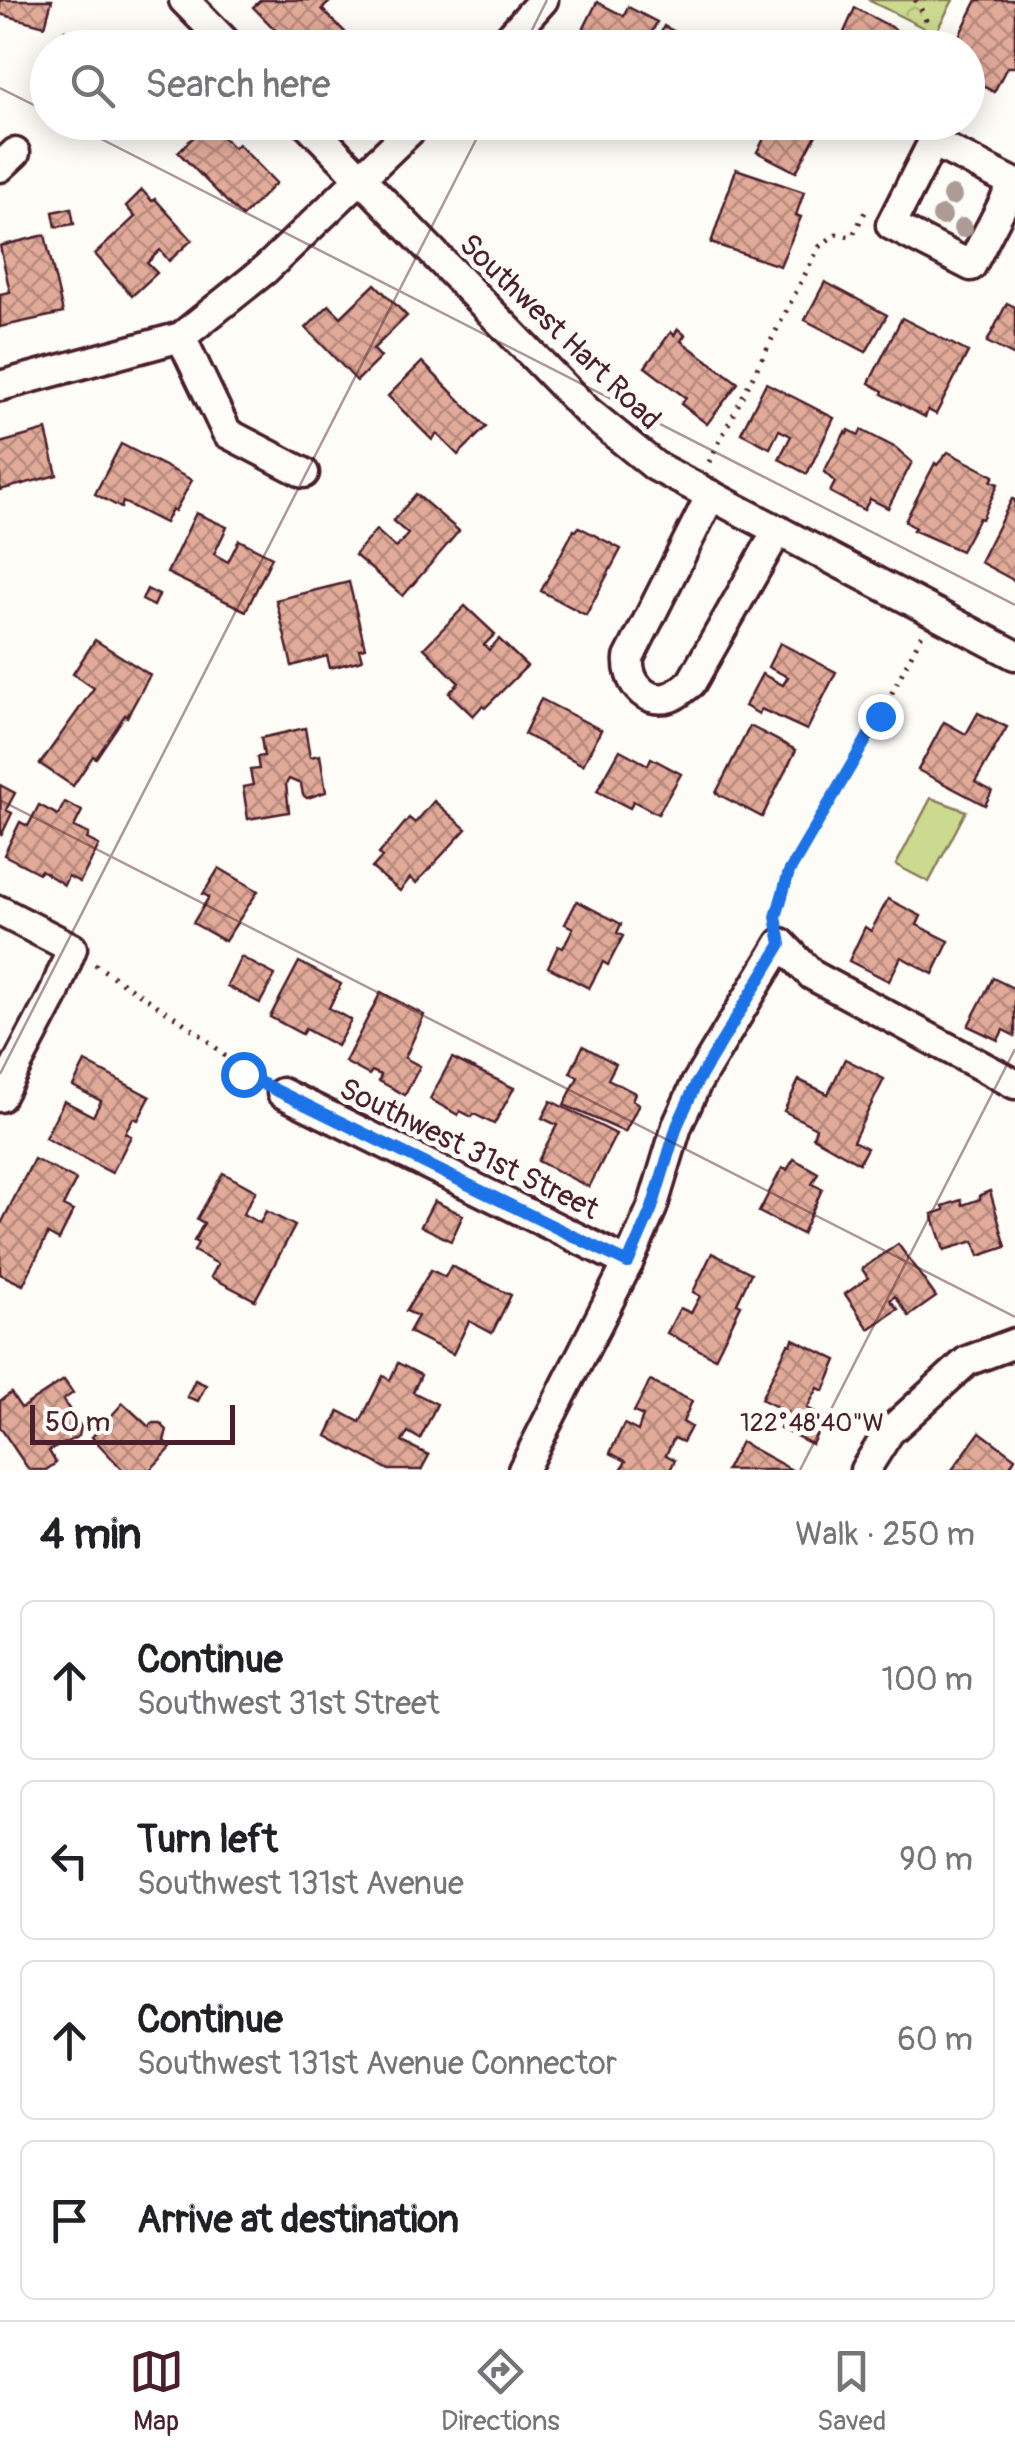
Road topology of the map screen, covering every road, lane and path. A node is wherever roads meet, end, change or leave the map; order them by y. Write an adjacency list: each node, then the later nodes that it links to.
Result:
1 (184, 0): 4 (street)
2 (543, 0): 5 (street)
3 (915, 0): 6 (path)
4 (213, 30)
5 (516, 30)
6 (928, 30)
7 (323, 140): 9 (street, Southwest Hart Road)
8 (400, 140): 9 (street)
9 (359, 178): 12 (street); 15 (street, Southwest Hart Road)
10 (1004, 228): 10 (street)
11 (852, 237): 15 (path)
12 (181, 337): 13 (street); 14 (street)
13 (0, 386)
14 (304, 473)
15 (703, 491): 16 (street, Southwest Hart Road); 16 (street)
16 (778, 530): 17 (street, Southwest Hart Road)
17 (934, 612): 18 (street, Southwest Hart Road); 20 (path)
18 (1015, 655)
19 (0, 911): 21 (street)
20 (781, 944): 22 (street); 25 (street)
21 (72, 948): 23 (path); 24 (street)
22 (1015, 1084)
23 (282, 1092): 25 (street, Southwest 31st Street)
24 (0, 1097)
25 (628, 1263): 27 (street)
26 (1015, 1343): 28 (street)
27 (523, 1470)
28 (865, 1470)

